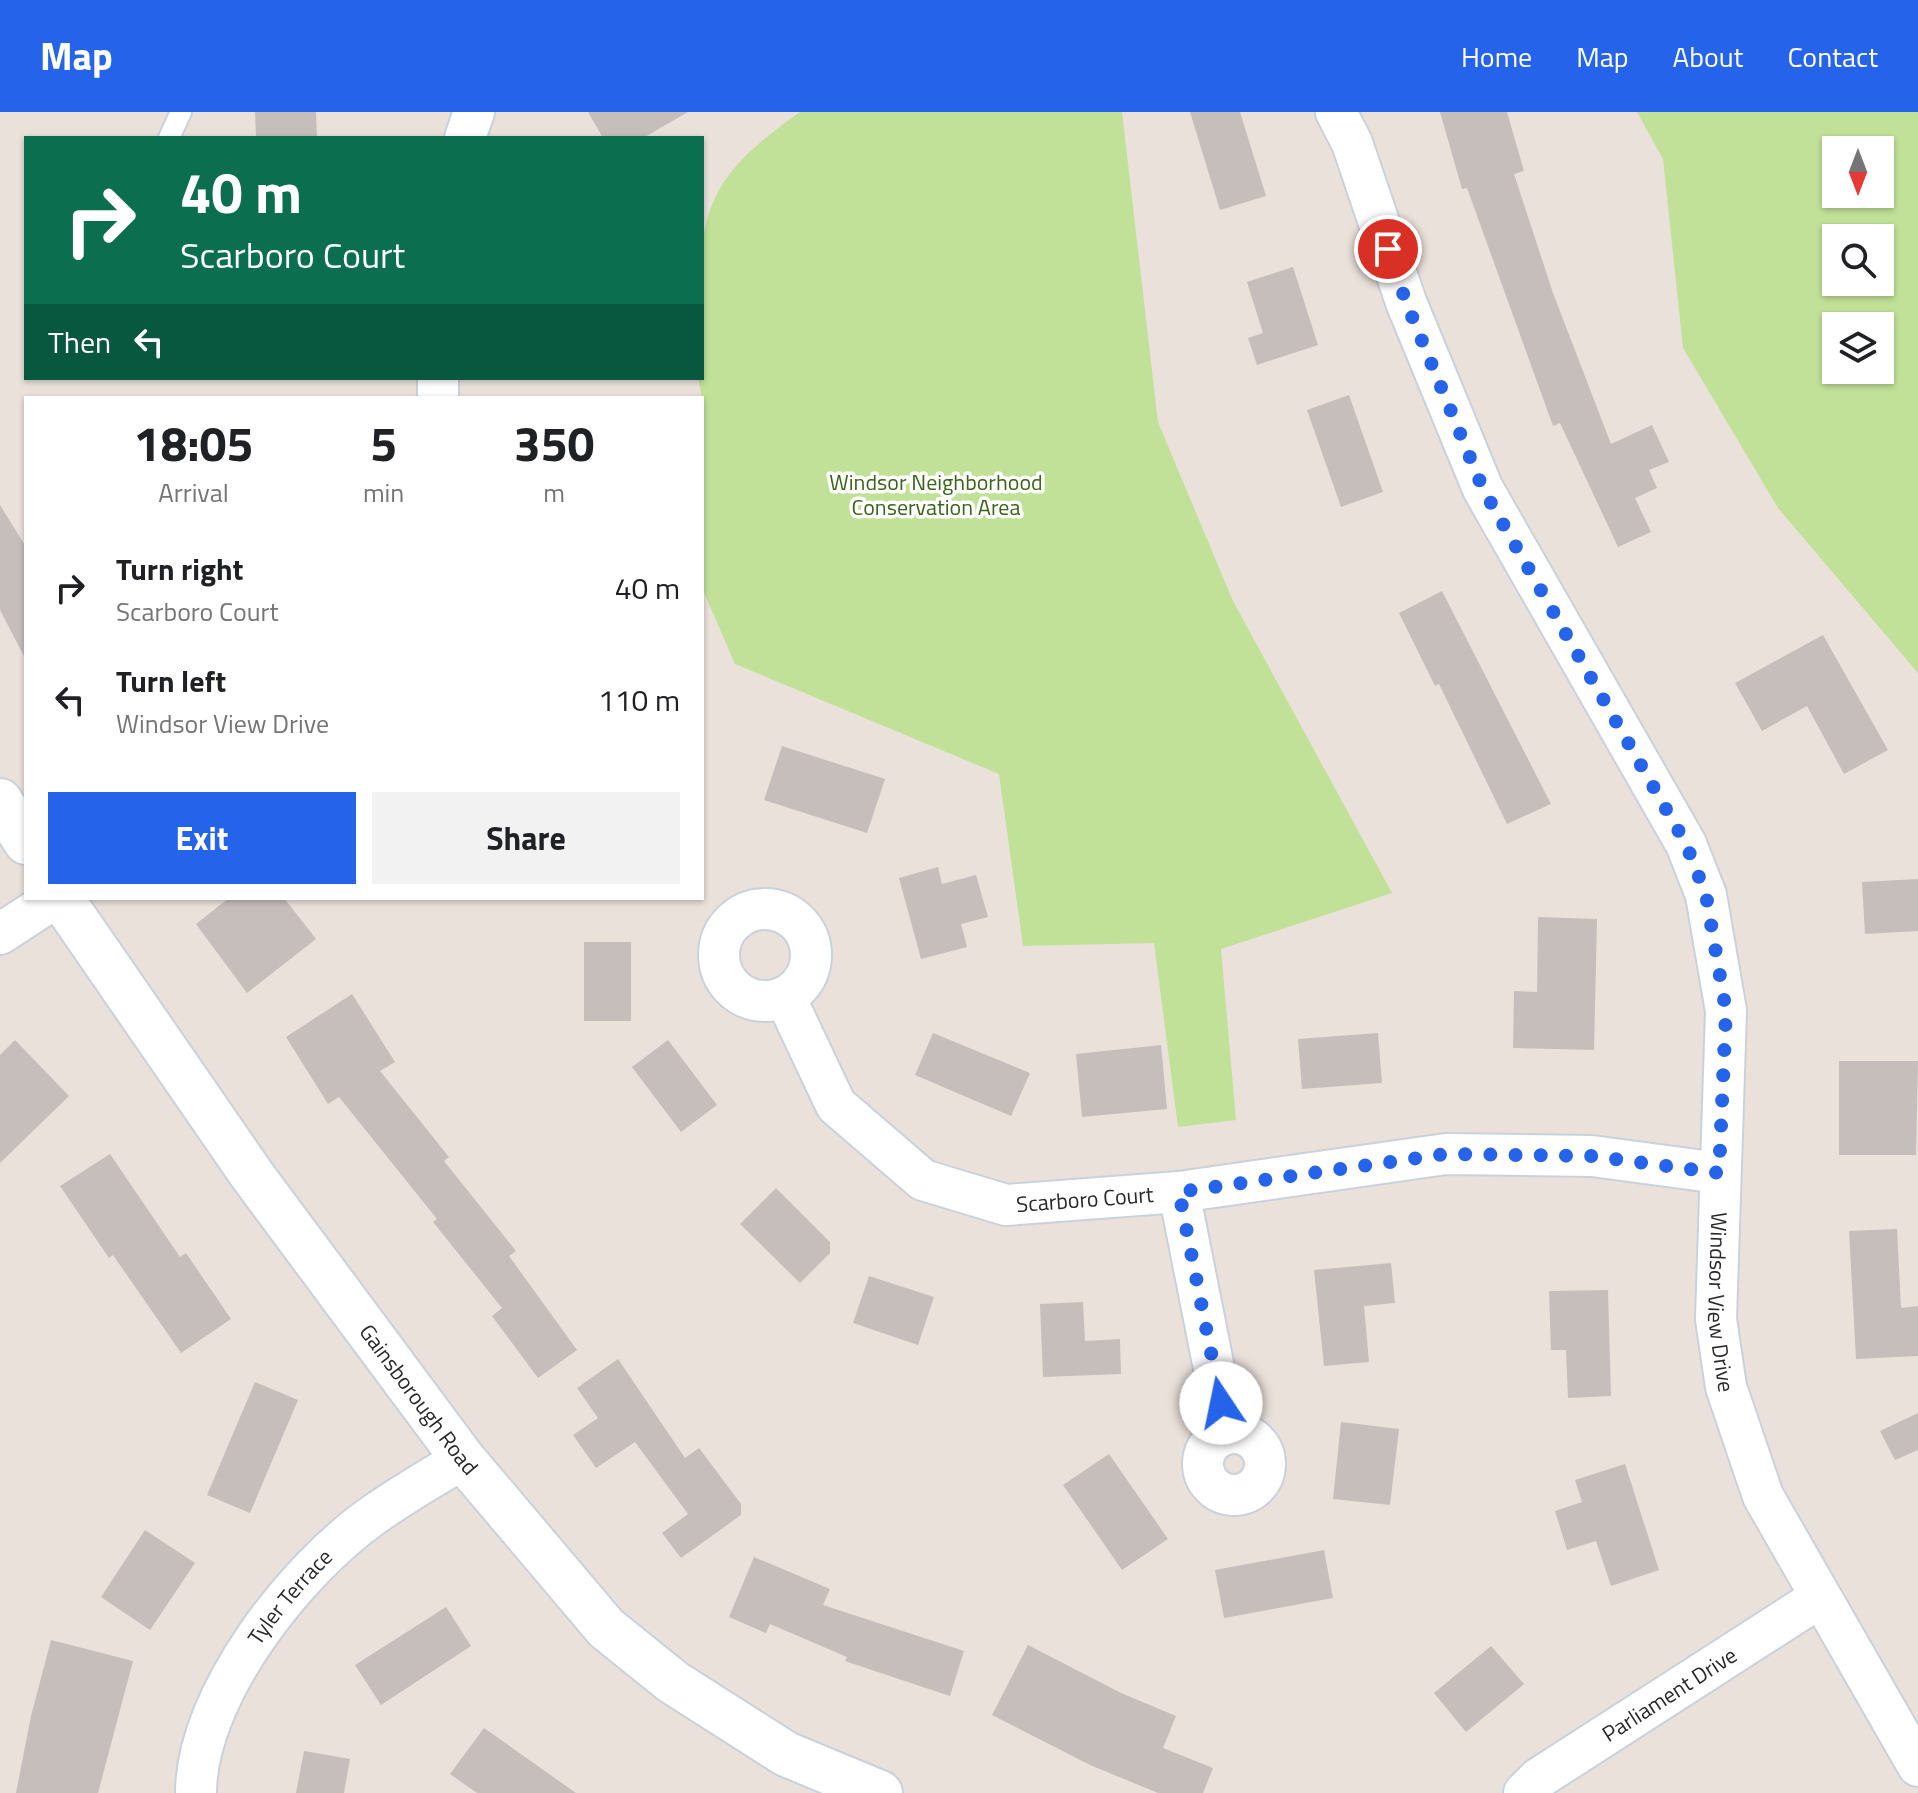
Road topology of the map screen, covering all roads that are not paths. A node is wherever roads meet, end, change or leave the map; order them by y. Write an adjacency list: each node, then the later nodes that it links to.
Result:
1 (181, 112): 4 (lane)
2 (474, 112): 5 (street)
3 (1336, 112): 12 (street, Windsor View Drive)
4 (170, 136)
5 (466, 136)
6 (0, 801): 7 (street)
7 (24, 839)
8 (55, 900): 10 (street)
9 (59, 900): 15 (street, Gainsborough Road)
10 (0, 934)
11 (785, 997): 13 (street, Scarboro Court)
12 (1719, 1173): 13 (street, Scarboro Court); 16 (street, Windsor View Drive)
13 (1179, 1192): 14 (street)
14 (1227, 1434)
15 (463, 1459): 18 (street, Tyler Terrace); 19 (street, Gainsborough Road)
16 (1819, 1598): 17 (street, Windsor View Drive); 20 (street, Parliament Drive)
17 (1918, 1766)
18 (196, 1793)
19 (880, 1793)
20 (1524, 1793)

